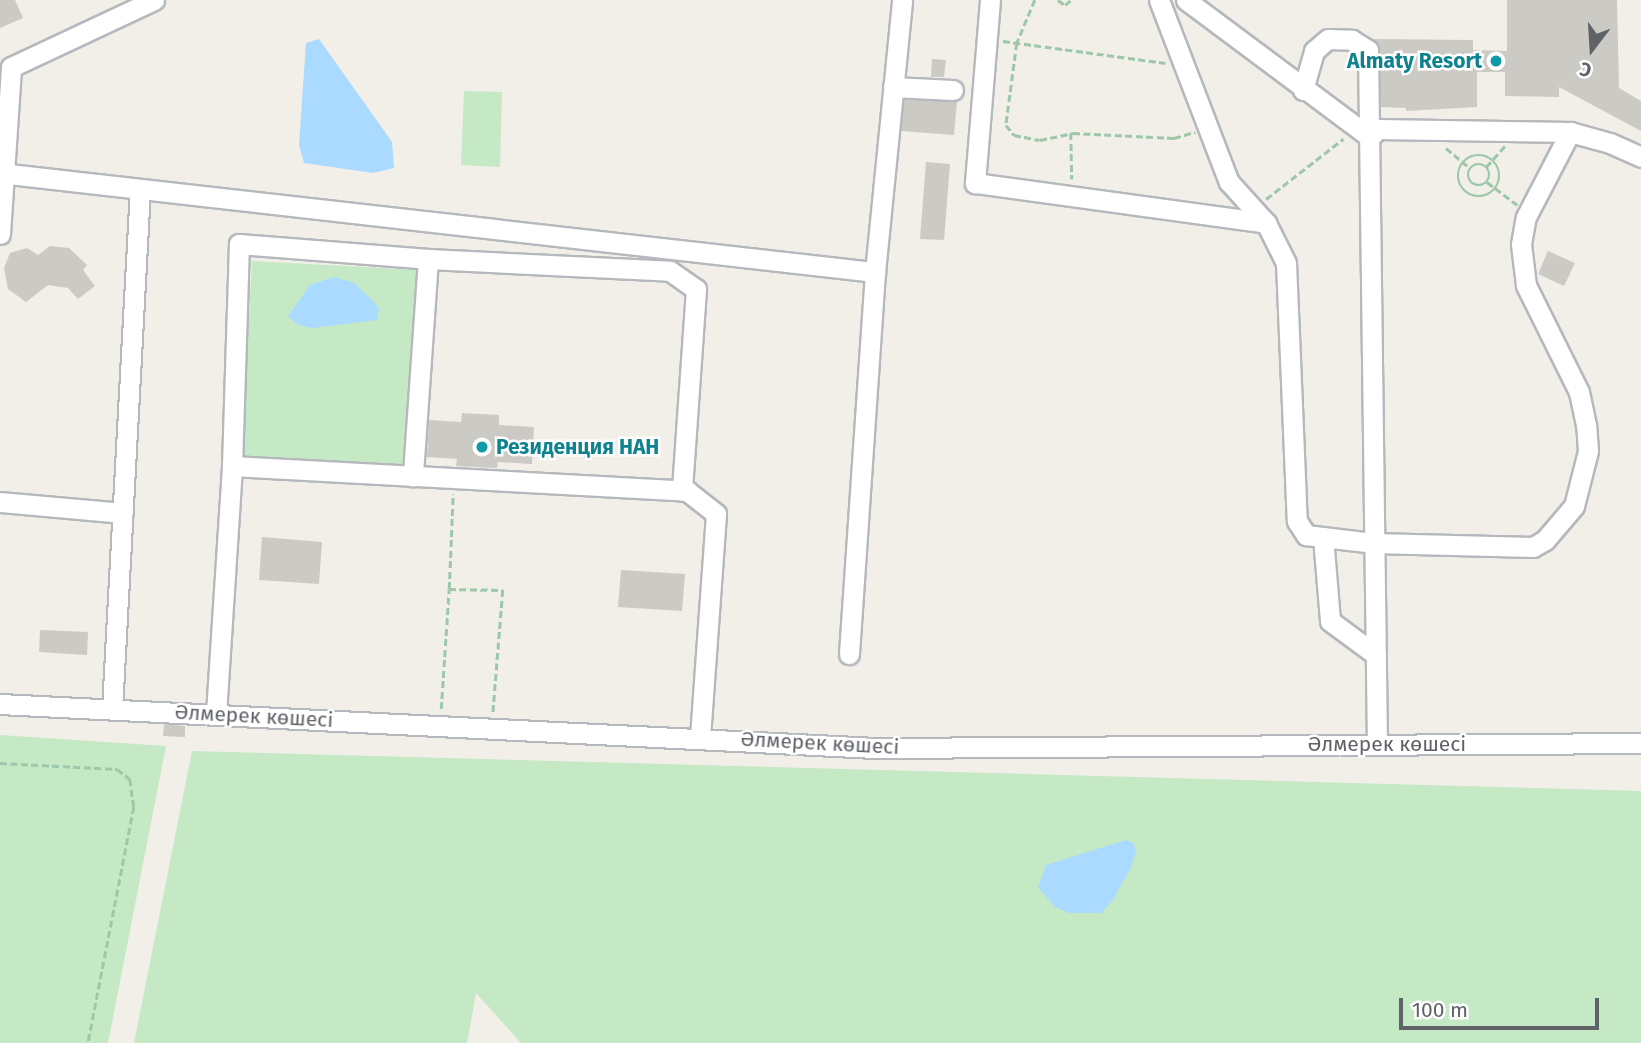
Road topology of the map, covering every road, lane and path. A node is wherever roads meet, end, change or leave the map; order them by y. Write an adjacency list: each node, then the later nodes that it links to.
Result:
1 (154, 0): 25 (street)
2 (990, 0): 9 (street)
3 (1035, 0): 10 (path)
4 (1058, 0): 5 (path)
5 (1072, 0)
6 (1159, 0): 11 (street)
7 (1186, 0): 14 (street)
8 (908, 1): 12 (street)
9 (987, 39): 10 (path); 31 (street)
10 (1017, 43): 11 (path); 18 (path)
11 (1184, 65): 15 (street)
12 (893, 87): 13 (street); 36 (street)
13 (953, 90)
14 (1303, 90): 19 (street); 19 (street)
15 (1208, 128): 18 (path); 33 (street)
16 (1520, 131): 17 (street); 19 (street); 21 (path)
17 (1570, 132): 20 (street); 32 (street)
18 (1071, 133): 31 (path)
19 (1363, 133): 33 (path); 44 (street)
20 (1641, 157)
21 (1493, 159): 22 (path); 23 (path); 29 (path)
22 (1462, 161): 24 (path); 30 (path)
23 (1486, 167): 24 (path); 26 (path)
24 (1471, 168): 27 (path)
25 (2, 173): 28 (street); 34 (street)
26 (1487, 182): 27 (path); 29 (path)
27 (1471, 183): 30 (path)
28 (140, 189): 36 (street); 42 (street)
29 (1495, 190): 30 (path); 32 (path)
30 (1464, 192)
31 (1072, 196): 33 (street)
32 (1528, 212): 44 (street)
33 (1260, 216): 43 (street)
34 (0, 234)
35 (428, 259): 37 (street); 38 (street); 40 (street)
36 (875, 272): 46 (street)
37 (232, 466): 38 (street); 50 (street)
38 (413, 475): 39 (street)
39 (454, 477): 40 (street); 45 (path)
40 (682, 491): 53 (street)
41 (0, 502): 42 (street)
42 (123, 513): 49 (street)
43 (1323, 537): 44 (street); 47 (street)
44 (1373, 543): 47 (street)
45 (449, 589): 51 (path); 52 (path)
46 (849, 654)
47 (1376, 655): 55 (street)
48 (0, 704): 49 (street, Әлмерек көшесі)
49 (112, 709): 50 (street, Әлмерек көшесі)
50 (216, 714): 51 (street, Әлмерек көшесі)
51 (440, 724): 52 (street, Әлмерек көшесі)
52 (492, 727): 53 (street, Әлмерек көшесі)
53 (699, 737): 55 (street, Әлмерек көшесі)
54 (1641, 743): 55 (street, Әлмерек көшесі)
55 (1377, 744)
56 (0, 763): 57 (path)
57 (88, 1043)

